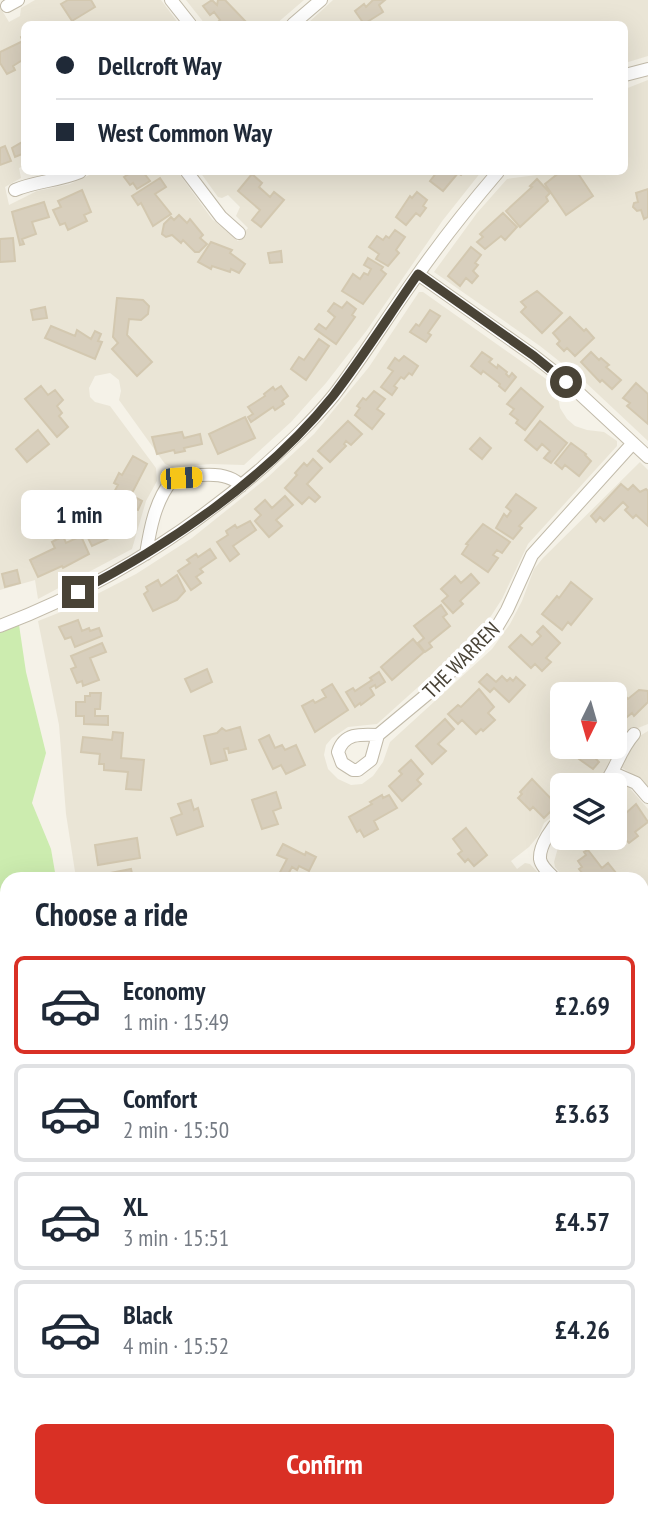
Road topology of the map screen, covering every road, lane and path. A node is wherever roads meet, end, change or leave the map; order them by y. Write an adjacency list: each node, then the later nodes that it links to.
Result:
1 (171, 0): 3 (street)
2 (321, 0): 4 (street)
3 (188, 21)
4 (296, 21)
5 (648, 69): 6 (street)
6 (628, 74)
7 (72, 175): 10 (street)
8 (189, 175): 11 (street)
9 (495, 175): 12 (street)
10 (15, 190)
11 (239, 233)
12 (418, 274): 13 (street); 15 (street)
13 (633, 443): 14 (street); 19 (street, THE WARREN)
14 (648, 457)
15 (241, 485): 16 (street); 16 (street)
16 (146, 555): 17 (street)
17 (0, 626)
18 (634, 734): 20 (street)
19 (378, 735)
20 (613, 773)
21 (627, 778): 22 (street)
22 (648, 797)
23 (550, 832): 24 (street)
24 (549, 872)

